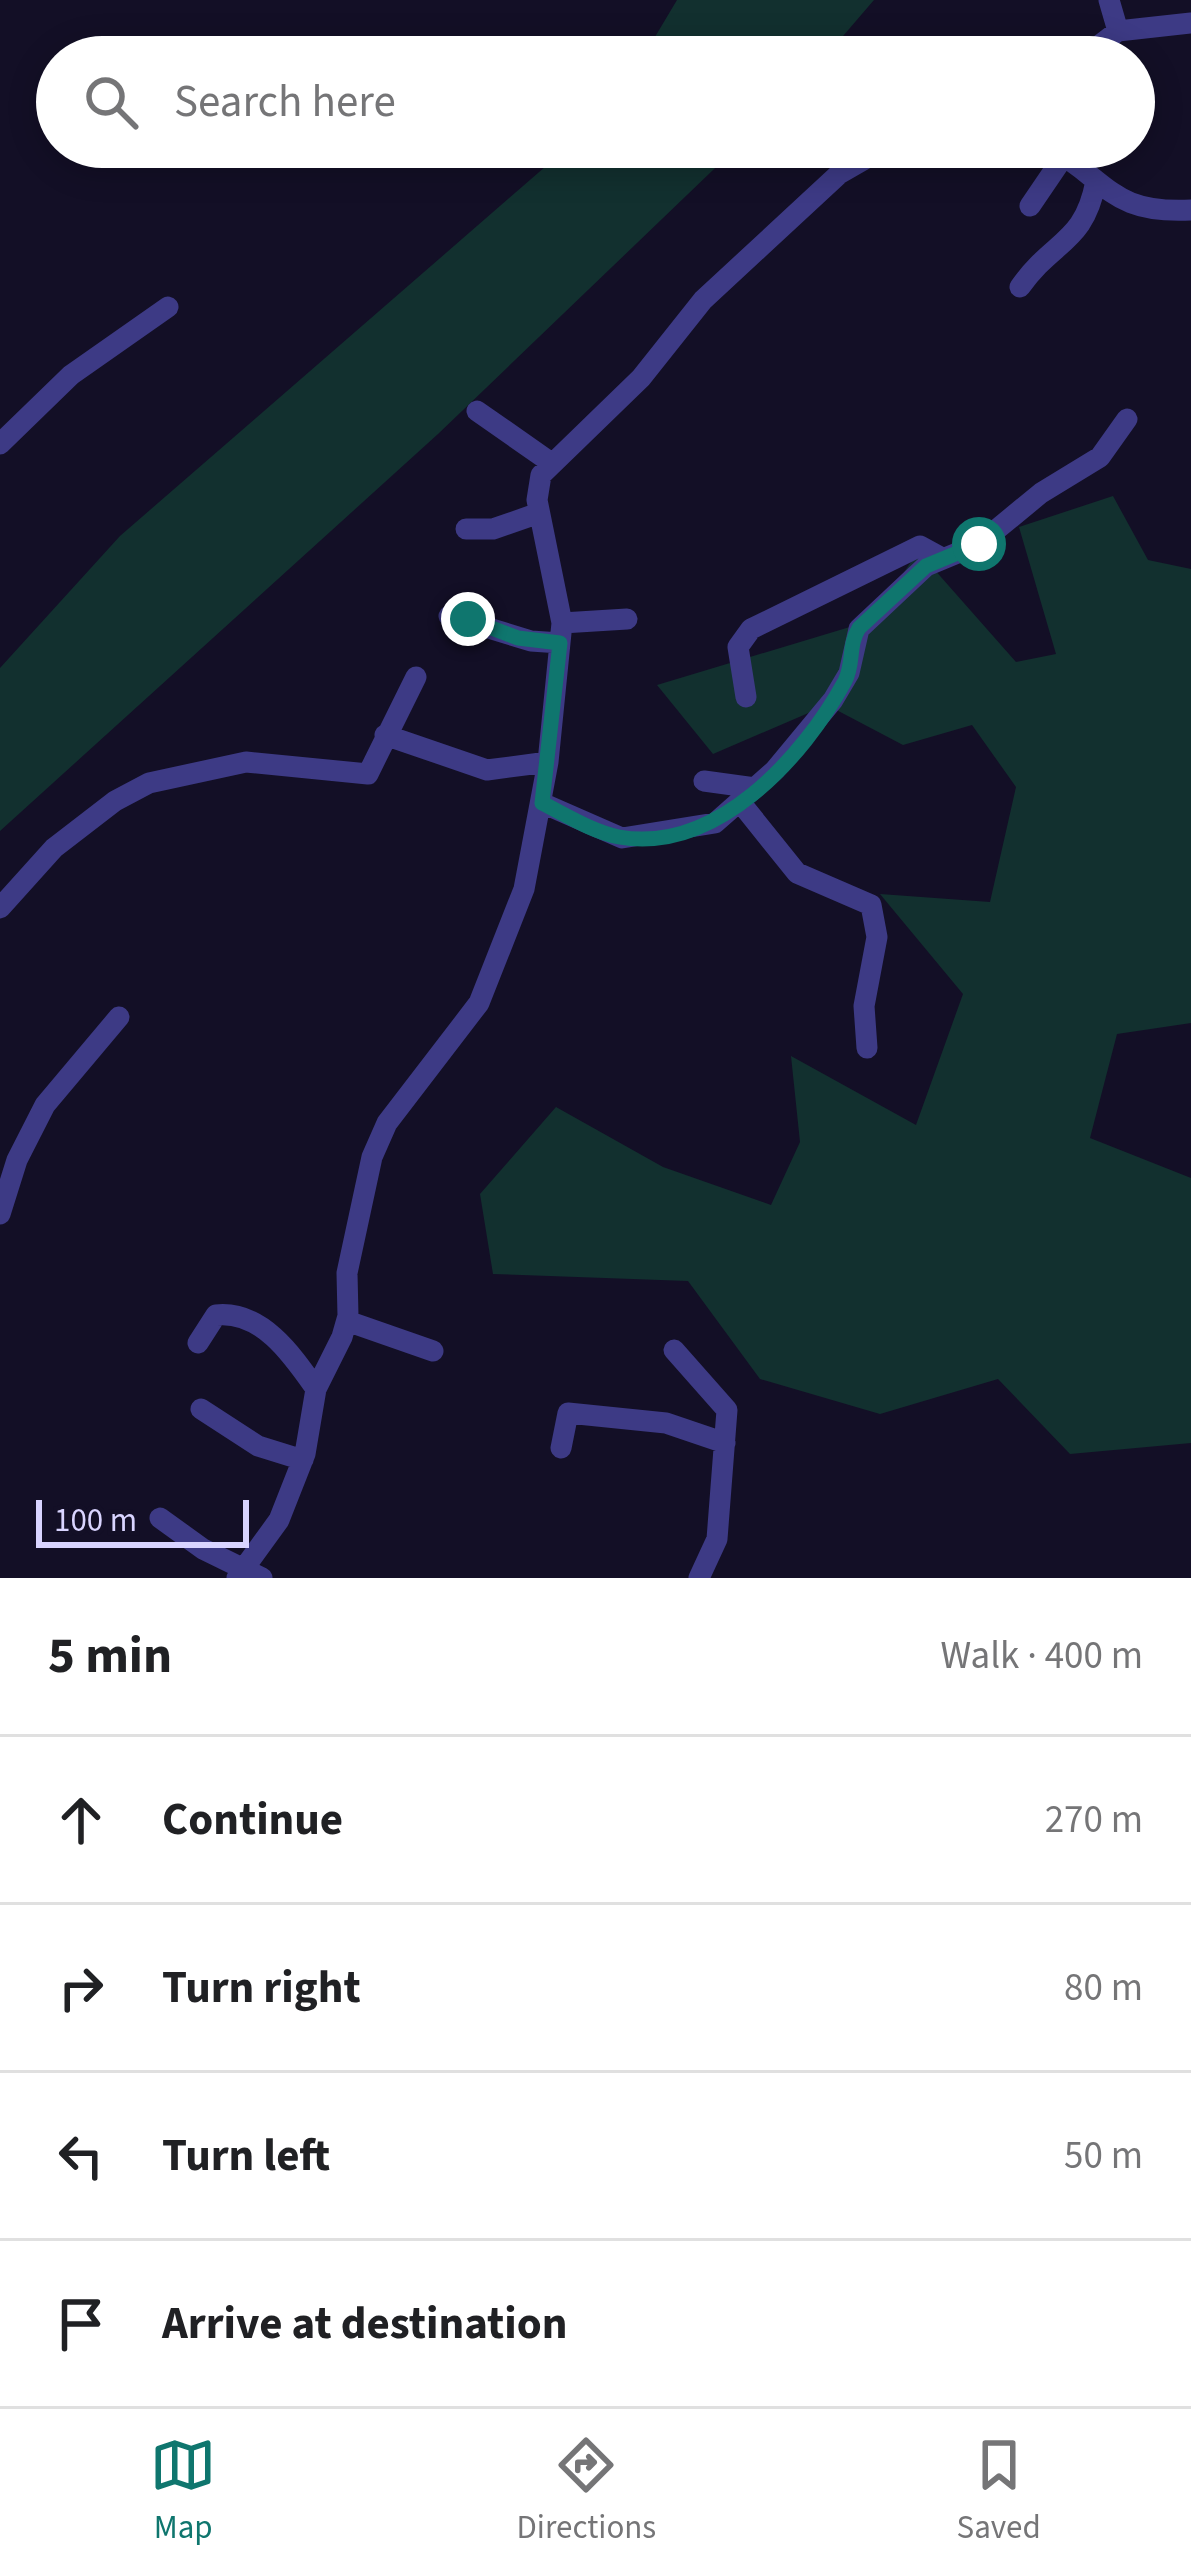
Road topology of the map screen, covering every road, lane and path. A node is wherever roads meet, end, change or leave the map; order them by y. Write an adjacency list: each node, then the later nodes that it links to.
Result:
1 (1109, 0): 3 (street)
2 (1191, 23): 3 (street)
3 (1118, 32): 4 (street)
4 (1113, 36)
5 (849, 168): 16 (street)
6 (1048, 168): 9 (street)
7 (1079, 168): 8 (street)
8 (1096, 181): 10 (street); 11 (street)
9 (1030, 206)
10 (1191, 210)
11 (1020, 287)
12 (168, 307): 15 (street)
13 (477, 411): 16 (street)
14 (1126, 419): 19 (street)
15 (0, 444)
16 (550, 461): 17 (street)
17 (539, 512): 18 (street); 22 (street)
18 (466, 529)
19 (942, 558): 24 (street); 28 (street)
20 (448, 616): 22 (street)
21 (627, 619): 22 (street)
22 (561, 633): 26 (street)
23 (416, 677): 25 (street)
24 (746, 697)
25 (385, 735): 26 (street); 30 (street)
26 (548, 762): 29 (street)
27 (704, 781): 28 (street)
28 (747, 795): 29 (street); 32 (street)
29 (542, 803): 34 (street)
30 (0, 908)
31 (118, 1017): 33 (street)
32 (867, 1048)
33 (0, 1214)
34 (346, 1322): 37 (street); 38 (street)
35 (199, 1342): 38 (street)
36 (674, 1350): 40 (street)
37 (434, 1351)
38 (316, 1389): 42 (street)
39 (201, 1409): 42 (street)
40 (724, 1443): 41 (street); 45 (street)
41 (561, 1448)
42 (302, 1460): 44 (street)
43 (160, 1518): 44 (street)
44 (248, 1574)
45 (699, 1578)

